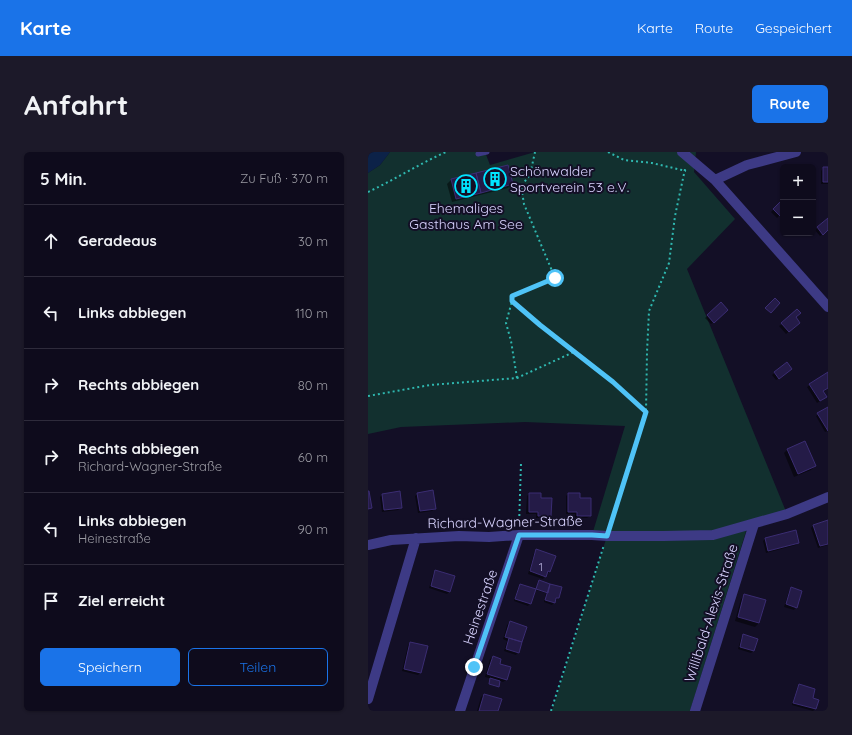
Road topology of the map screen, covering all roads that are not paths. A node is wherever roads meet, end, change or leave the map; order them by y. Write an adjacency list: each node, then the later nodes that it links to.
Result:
1 (488, 152): 4 (lane)
2 (682, 152): 5 (street)
3 (796, 152): 5 (street)
4 (478, 154)
5 (715, 180): 6 (street)
6 (828, 307)
7 (828, 498): 8 (street, Richard-Wagner-Straße)
8 (754, 524): 9 (street, Richard-Wagner-Straße); 14 (street, Willibald-Alexis-Straße)
9 (519, 535): 10 (street, Richard-Wagner-Straße); 13 (street, Heinestraße)
10 (416, 538): 11 (street, Richard-Wagner-Straße); 12 (street, Richard-Wagner-Straße)
11 (368, 545)
12 (368, 699)
13 (460, 711)
14 (695, 711)

